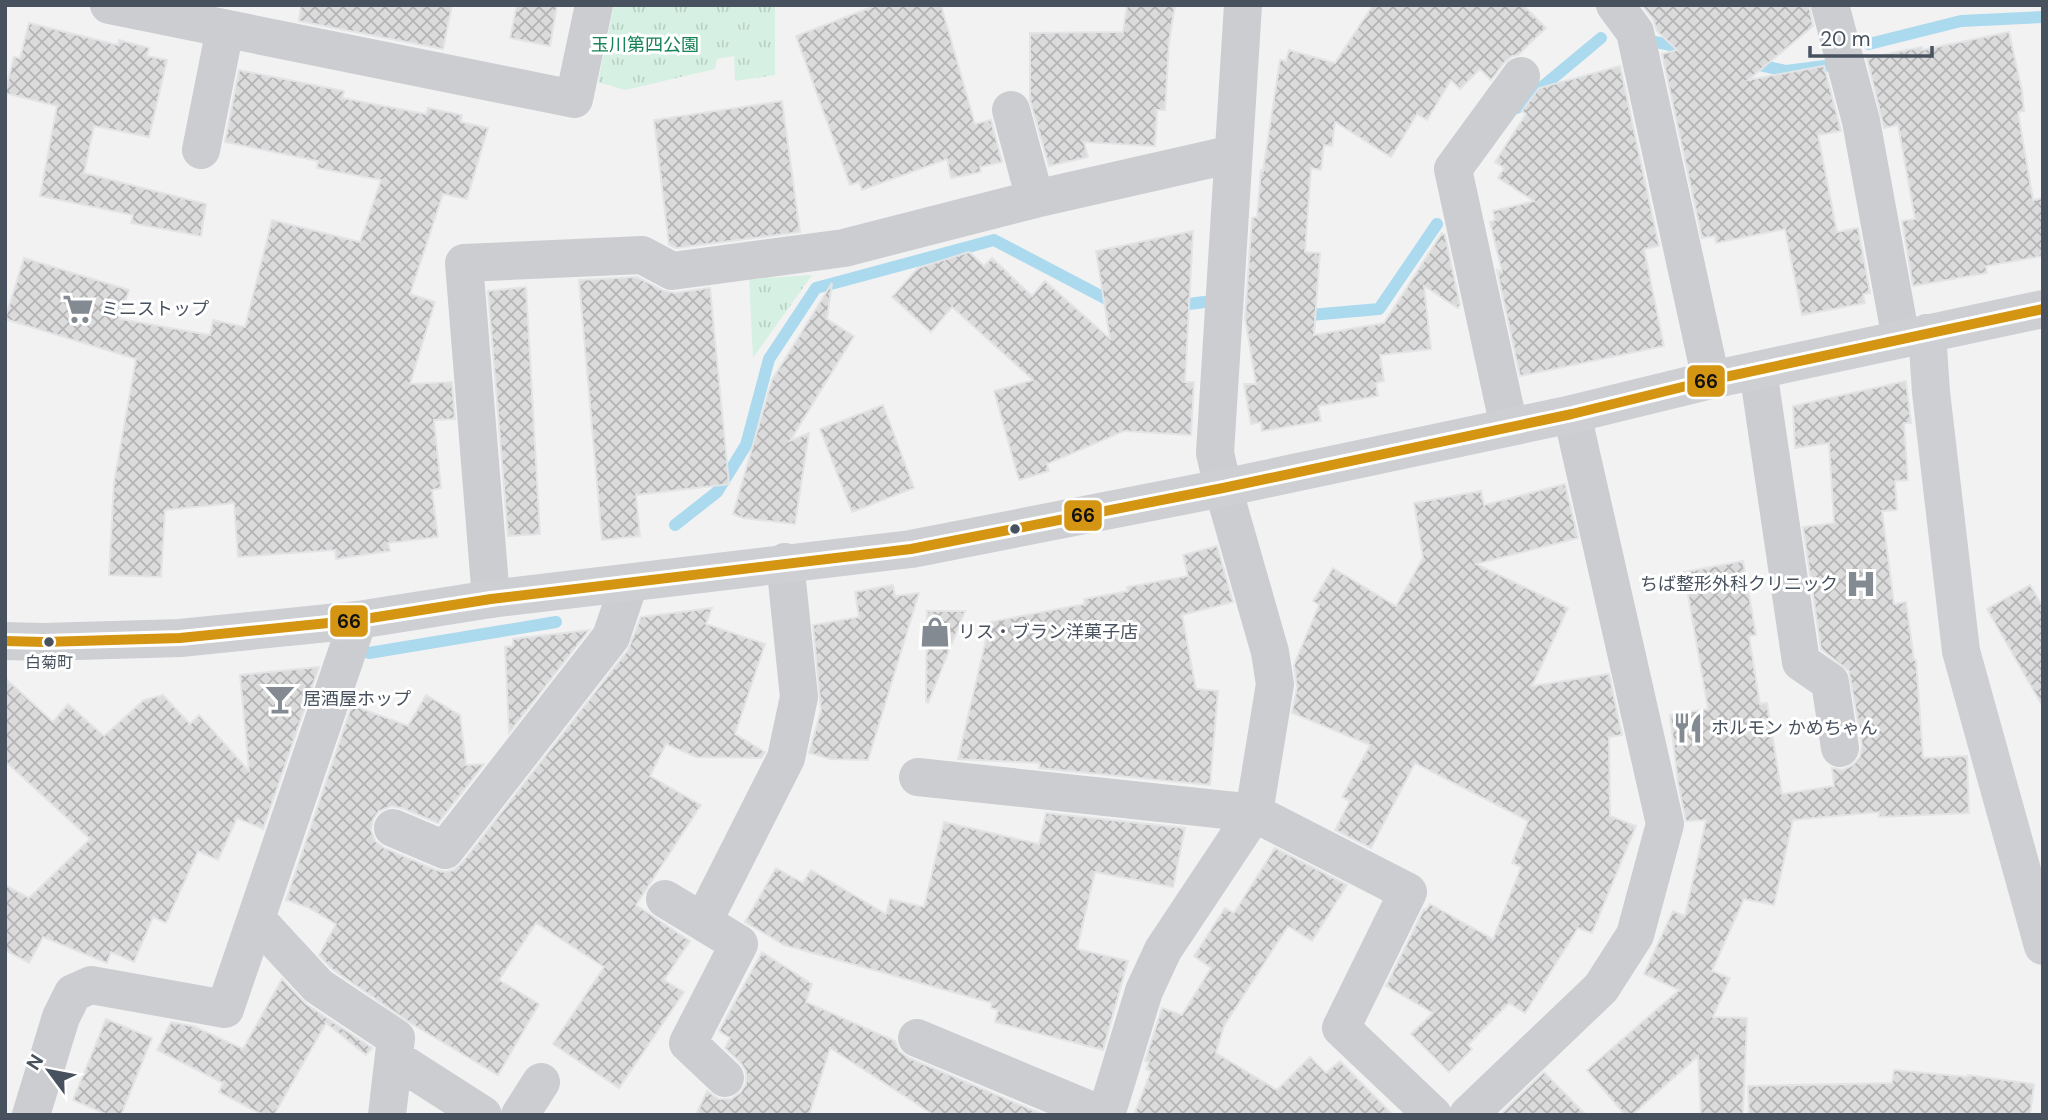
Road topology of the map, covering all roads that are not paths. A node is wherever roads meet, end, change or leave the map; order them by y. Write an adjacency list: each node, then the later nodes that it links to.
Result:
1 (109, 5): 6 (street)
2 (594, 5): 6 (street)
3 (1243, 5): 10 (street)
4 (1615, 5): 15 (street)
5 (1830, 5): 13 (street)
6 (225, 29): 9 (street)
7 (1521, 76): 17 (street)
8 (1011, 110): 11 (street)
9 (201, 150)
10 (1233, 154): 11 (street); 18 (street)
11 (1035, 199): 21 (street)
12 (2043, 309): 13 (street)
13 (1914, 336): 14 (street); 31 (street)
14 (1758, 370): 15 (street); 24 (street)
15 (1711, 380): 16 (street)
16 (1572, 414): 17 (street); 42 (street)
17 (1509, 427): 18 (street)
18 (1223, 488): 19 (street); 26 (street)
19 (785, 562): 20 (street); 30 (street)
20 (629, 584): 21 (street); 27 (street)
21 (491, 599): 22 (street)
22 (358, 620): 23 (street); 29 (street)
23 (5, 640)
24 (1840, 748)
25 (918, 777): 26 (street)
26 (1254, 813): 40 (street); 41 (street)
27 (393, 828)
28 (665, 899): 30 (street)
29 (257, 920): 33 (street); 36 (street)
30 (703, 922): 34 (street)
31 (2043, 946)
32 (917, 1038): 40 (street)
33 (394, 1058): 37 (street); 38 (street)
34 (725, 1077)
35 (541, 1082): 39 (street)
36 (32, 1115)
37 (387, 1115)
38 (482, 1115)
39 (520, 1115)
40 (1104, 1115)
41 (1433, 1115)
42 (1468, 1115)

